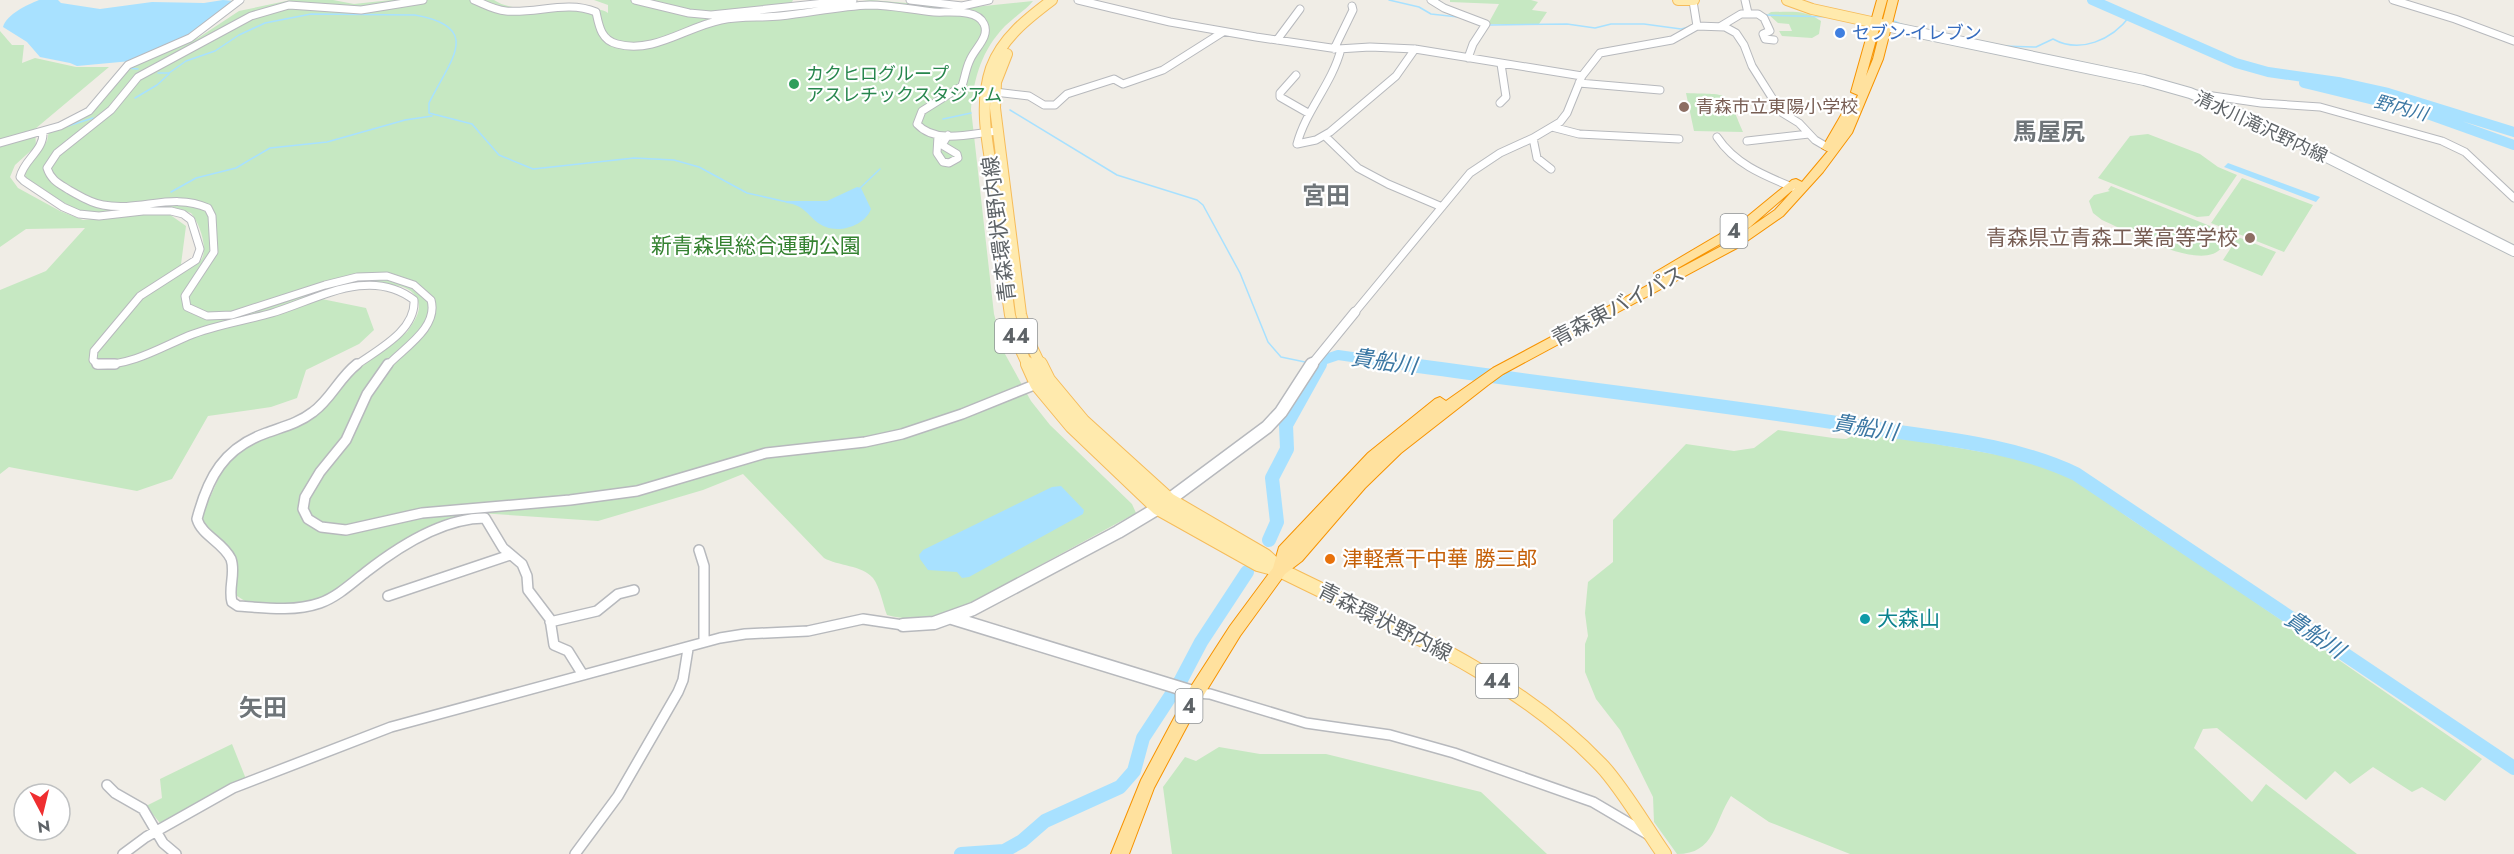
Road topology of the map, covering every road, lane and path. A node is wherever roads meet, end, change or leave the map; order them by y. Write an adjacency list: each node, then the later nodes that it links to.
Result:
1 (240, 0): 42 (street)
2 (423, 0): 60 (street)
3 (474, 0): 45 (street)
4 (635, 0): 5 (street)
5 (853, 0)
6 (910, 0): 7 (street)
7 (989, 0)
8 (1052, 0): 41 (main road, 青森環状野内線 / 44)
9 (1059, 0): 36 (main road, 青森環状野内線 / 44)
10 (1078, 0): 25 (street)
11 (1431, 0): 31 (street)
12 (1678, 0): 18 (main road)
13 (1744, 0): 21 (street)
14 (1787, 0): 22 (main road)
15 (1882, 0): 22 (highway, 青森東バイパス / 4)
16 (1893, 0): 22 (highway, 青森東バイパス / 4)
17 (2392, 0): 28 (street)
18 (1693, 1): 23 (street)
19 (1352, 6): 29 (street)
20 (1300, 9): 26 (street)
21 (1748, 13): 24 (street); 27 (street)
22 (1881, 24): 37 (main road, 清水川滝沢野内線); 52 (highway, 青森東バイパス / 4); 59 (highway, 青森東バイパス / 4)
23 (1697, 26): 24 (street); 34 (street)
24 (1721, 26): 43 (street)
25 (1223, 32): 26 (street); 36 (street)
26 (1277, 40): 29 (street)
27 (1774, 40)
28 (2514, 41)
29 (1337, 49): 30 (street); 39 (street)
30 (1415, 50): 31 (street); 46 (street)
31 (1468, 58): 32 (street)
32 (1501, 64): 34 (street); 38 (street)
33 (1296, 75): 39 (street)
34 (1581, 79): 35 (street); 40 (street)
35 (1660, 90)
36 (995, 92): 41 (main road, 青森環状野内線 / 44)
37 (2190, 93): 55 (street); 57 (main road, 清水川滝沢野内線)
38 (1500, 103)
39 (1308, 113): 46 (street)
40 (1552, 127): 48 (street); 49 (street)
41 (993, 131): 44 (street); 60 (main road, 青森環状野内線 / 44)
42 (43, 132): 51 (street); 64 (street)
43 (1809, 134): 50 (street); 52 (street)
44 (948, 135): 45 (street); 45 (street)
45 (938, 136)
46 (1326, 137): 56 (street)
47 (1717, 137): 54 (street)
48 (1533, 138): 53 (street); 56 (street)
49 (1678, 139)
50 (1747, 141)
51 (0, 143)
52 (1827, 147): 54 (highway, 青森東バイパス / 4)
53 (1551, 169)
54 (1792, 187): 59 (highway, 青森東バイパス / 4)
55 (2514, 198)
56 (1442, 207): 58 (street)
57 (2514, 251)
58 (1356, 312): 61 (street)
59 (1485, 375): 65 (highway, 青森東バイパス / 4)
60 (1042, 382): 61 (main road, 青森環状野内線 / 44); 62 (main road, 青森環状野内線 / 44)
61 (1169, 500): 62 (street); 65 (main road, 青森環状野内線 / 44)
62 (1158, 507): 65 (main road, 青森環状野内線 / 44); 68 (street)
63 (699, 550): 71 (street)
64 (510, 555): 67 (street); 69 (street)
65 (1280, 570): 74 (highway, 青森東バイパス / 4); 77 (main road, 青森環状野内線 / 44)
66 (634, 590): 69 (street)
67 (388, 596)
68 (952, 618): 70 (street); 74 (street)
69 (550, 622): 73 (street)
70 (903, 625): 71 (street)
71 (704, 642): 72 (street)
72 (688, 649): 73 (street); 80 (street)
73 (584, 675): 76 (street)
74 (1189, 691): 77 (street); 81 (highway, 青森東バイパス / 4)
75 (106, 784): 76 (street)
76 (154, 831): 78 (street); 79 (street)
77 (1652, 836): 82 (main road, 青森環状野内線 / 44)
78 (123, 854)
79 (177, 854)
80 (575, 854)
81 (1120, 854)
82 (1664, 854)

